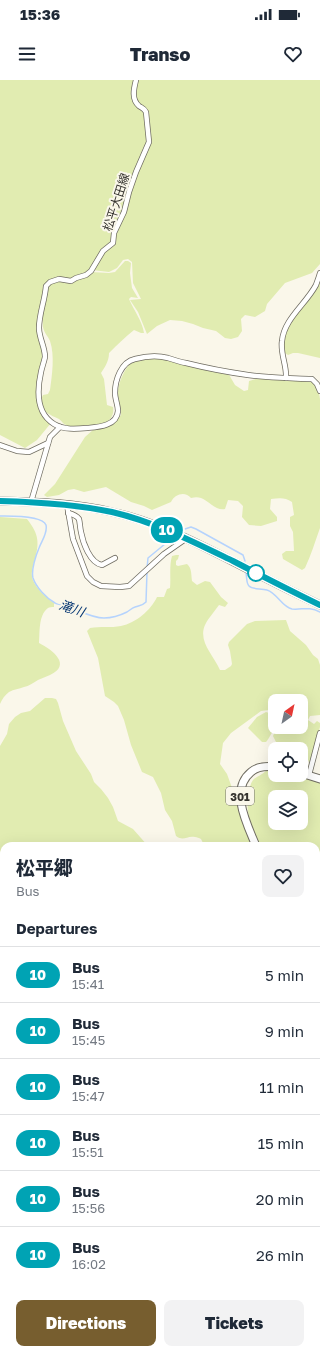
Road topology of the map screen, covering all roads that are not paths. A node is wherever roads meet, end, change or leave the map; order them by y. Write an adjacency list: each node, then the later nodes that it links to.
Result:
1 (136, 80): 5 (street, 松平大田線)
2 (320, 274): 3 (street)
3 (286, 378): 4 (street); 5 (street)
4 (320, 391)
5 (60, 427): 6 (street)
6 (48, 443): 7 (street); 9 (street)
7 (0, 445)
8 (0, 501): 9 (highway)
9 (32, 502): 10 (highway)
10 (67, 505): 11 (street); 12 (highway)
11 (68, 513): 12 (street); 13 (street)
12 (187, 538): 14 (highway)
13 (115, 558)
14 (320, 605)
15 (320, 733): 17 (street)
16 (268, 766): 19 (highway, 301)
17 (309, 775): 18 (highway)
18 (320, 778)
19 (254, 842)

